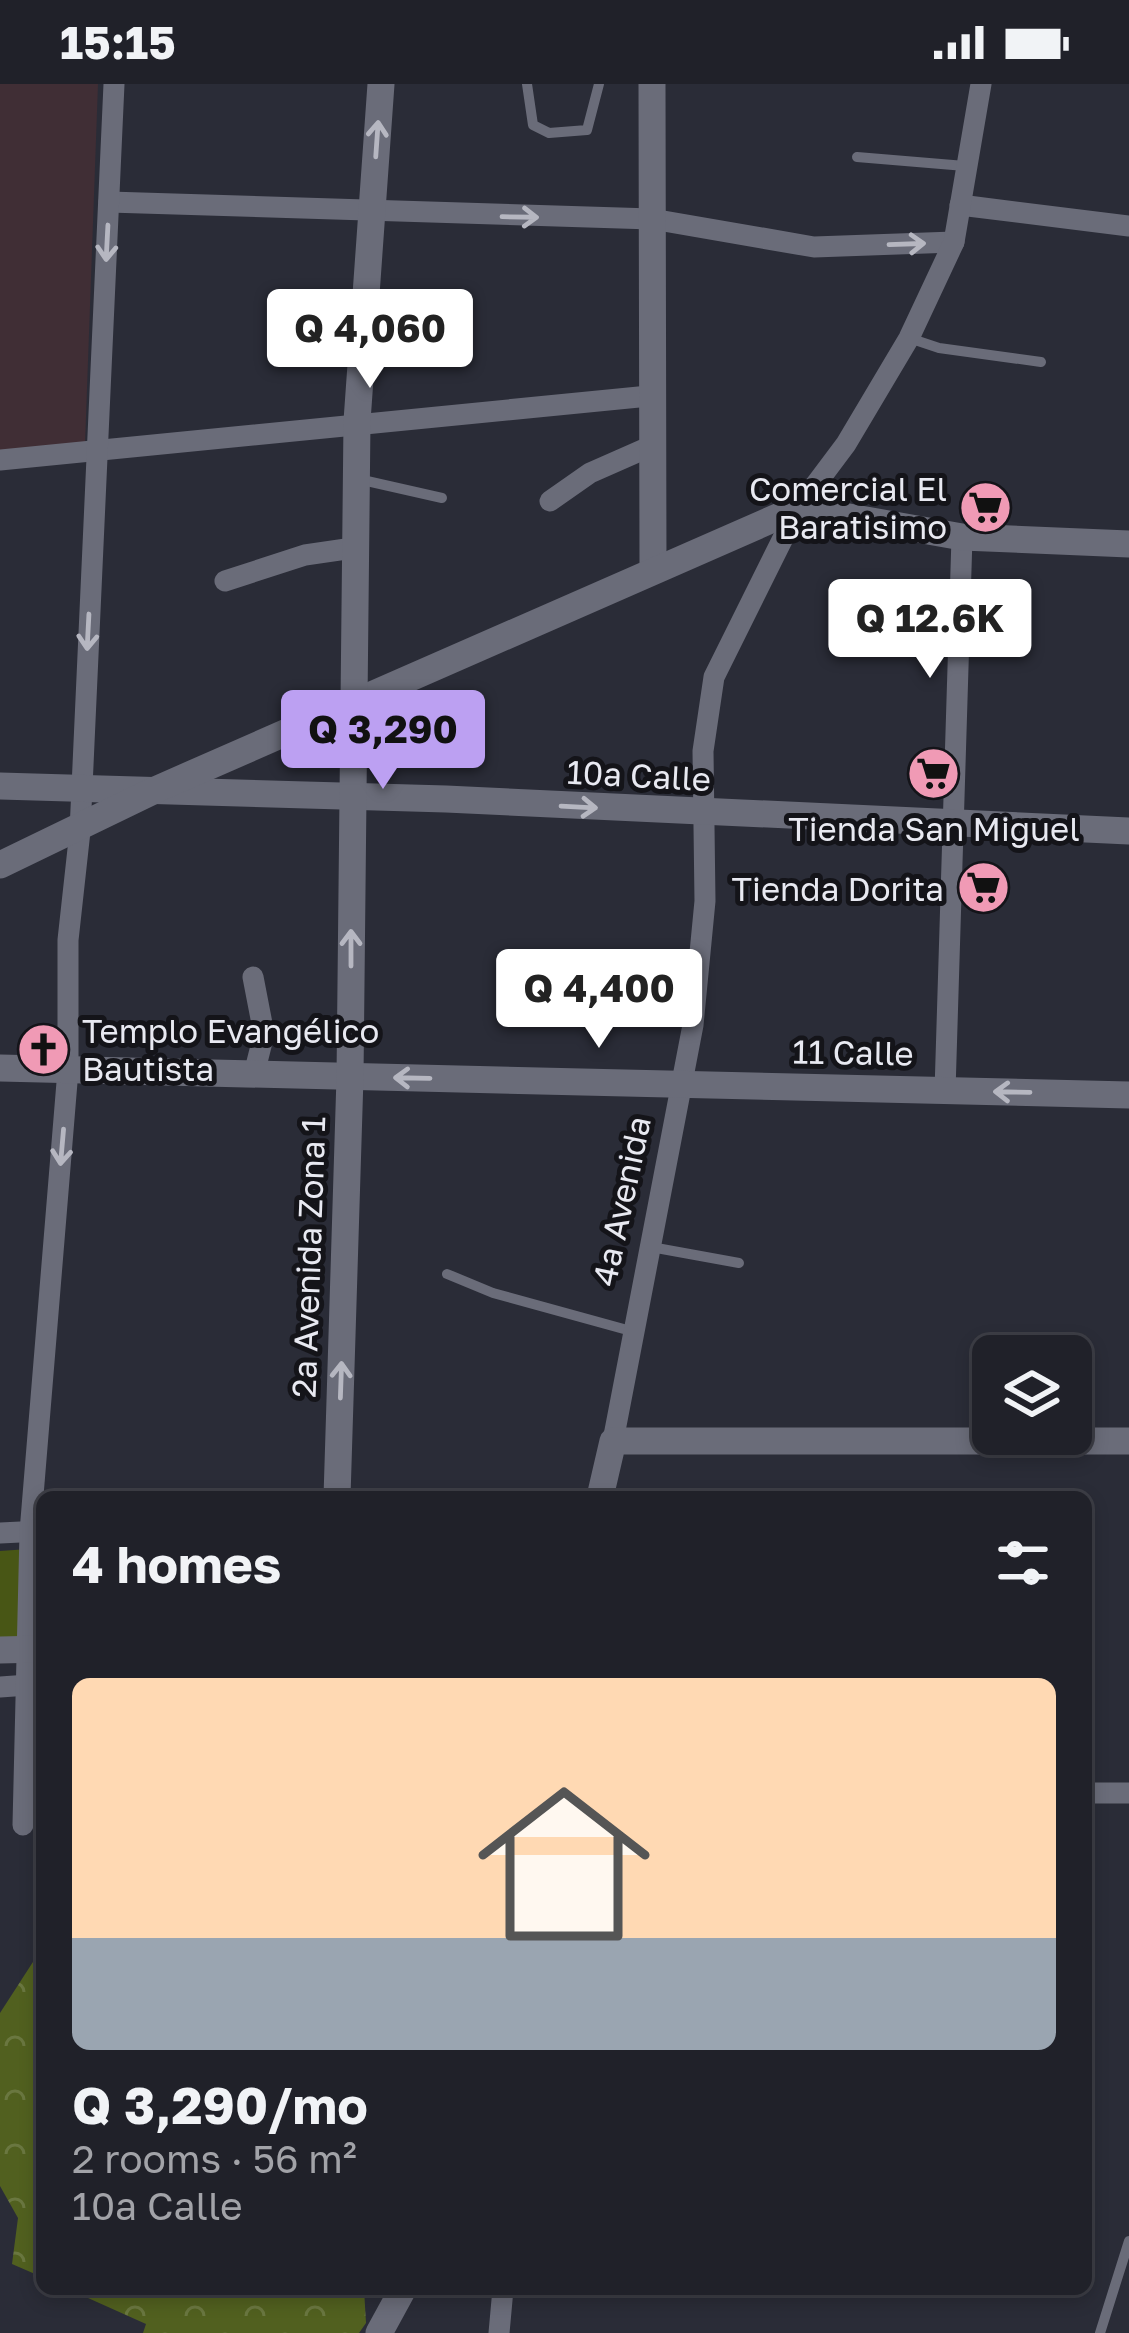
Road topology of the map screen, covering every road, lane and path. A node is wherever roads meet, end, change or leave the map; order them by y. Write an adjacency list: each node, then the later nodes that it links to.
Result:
1 (113, 84): 9 (street)
2 (381, 84): 11 (street, 2a Avenida Zona 1, one-way to 2)
3 (527, 84): 4 (lane)
4 (599, 84)
5 (652, 84): 12 (street)
6 (981, 84): 8 (street, 4a Avenida)
7 (857, 158): 8 (lane)
8 (965, 166): 10 (street, 4a Avenida)
9 (109, 202): 11 (street); 20 (street, one-way to 20)
10 (960, 205): 13 (street); 14 (street, 4a Avenida)
11 (371, 214): 12 (street, one-way to 12); 18 (street, 2a Avenida Zona 1)
12 (652, 219): 14 (street, one-way to 14); 17 (street)
13 (1129, 226)
14 (954, 242): 15 (street, 4a Avenida)
15 (909, 338): 16 (lane); 25 (street, 4a Avenida)
16 (1041, 362)
17 (649, 396): 18 (street); 19 (street)
18 (357, 421): 20 (street); 22 (street, 2a Avenida Zona 1)
19 (649, 447): 24 (street); 29 (street)
20 (97, 448): 21 (street); 33 (street, one-way to 33)
21 (0, 460)
22 (355, 480): 23 (lane); 28 (street, 2a Avenida Zona 1)
23 (442, 498)
24 (550, 501)
25 (798, 508): 26 (street); 29 (street); 36 (street, 4a Avenida)
26 (962, 537): 27 (street); 37 (street)
27 (1129, 544)
28 (353, 548): 30 (street); 31 (street, 2a Avenida Zona 1)
29 (653, 569): 31 (street)
30 (225, 581)
31 (353, 701): 34 (street); 35 (street, 2a Avenida Zona 1)
32 (0, 785): 33 (street, 10a Calle)
33 (81, 787): 34 (street, 10a Calle); 38 (street)
34 (155, 790): 35 (street, 10a Calle); 38 (street)
35 (352, 797): 36 (street, 10a Calle, one-way to 36); 45 (street, 2a Avenida Zona 1, one-way to 35)
36 (706, 815): 37 (street, 10a Calle); 46 (street, 4a Avenida)
37 (955, 826): 39 (street, 10a Calle); 47 (street)
38 (80, 831): 40 (street); 43 (street)
39 (1129, 831)
40 (0, 865)
41 (253, 977): 44 (street)
42 (0, 1068): 43 (street, 11 Calle)
43 (68, 1070): 44 (street, 11 Calle); 55 (street, one-way to 55)
44 (254, 1074): 45 (street, 11 Calle)
45 (350, 1077): 46 (street, 11 Calle, one-way to 45); 56 (street, 2a Avenida Zona 1, one-way to 45)
46 (683, 1084): 47 (street, 11 Calle); 49 (street, 4a Avenida)
47 (945, 1090): 48 (street, 11 Calle, one-way to 47)
48 (1129, 1095)
49 (648, 1247): 50 (lane); 52 (street, 4a Avenida)
50 (739, 1263)
51 (447, 1274): 52 (lane)
52 (631, 1331): 53 (street, 4a Avenida)
53 (613, 1441): 54 (street); 57 (street, 4a Avenida)
54 (1129, 1442)
55 (39, 1491)
56 (337, 1491)
57 (601, 1491)
58 (36, 1532): 59 (street); 60 (street)
59 (0, 1533)
60 (22, 1649): 61 (street)
61 (34, 1685): 62 (street); 65 (street)
62 (0, 1687)
63 (1129, 1792): 64 (street)
64 (1092, 1793)
65 (22, 1825)
66 (1129, 2241): 71 (lane)
67 (400, 2295): 69 (street)
68 (502, 2295): 70 (street)
69 (379, 2333)
70 (499, 2333)
71 (1100, 2333)

